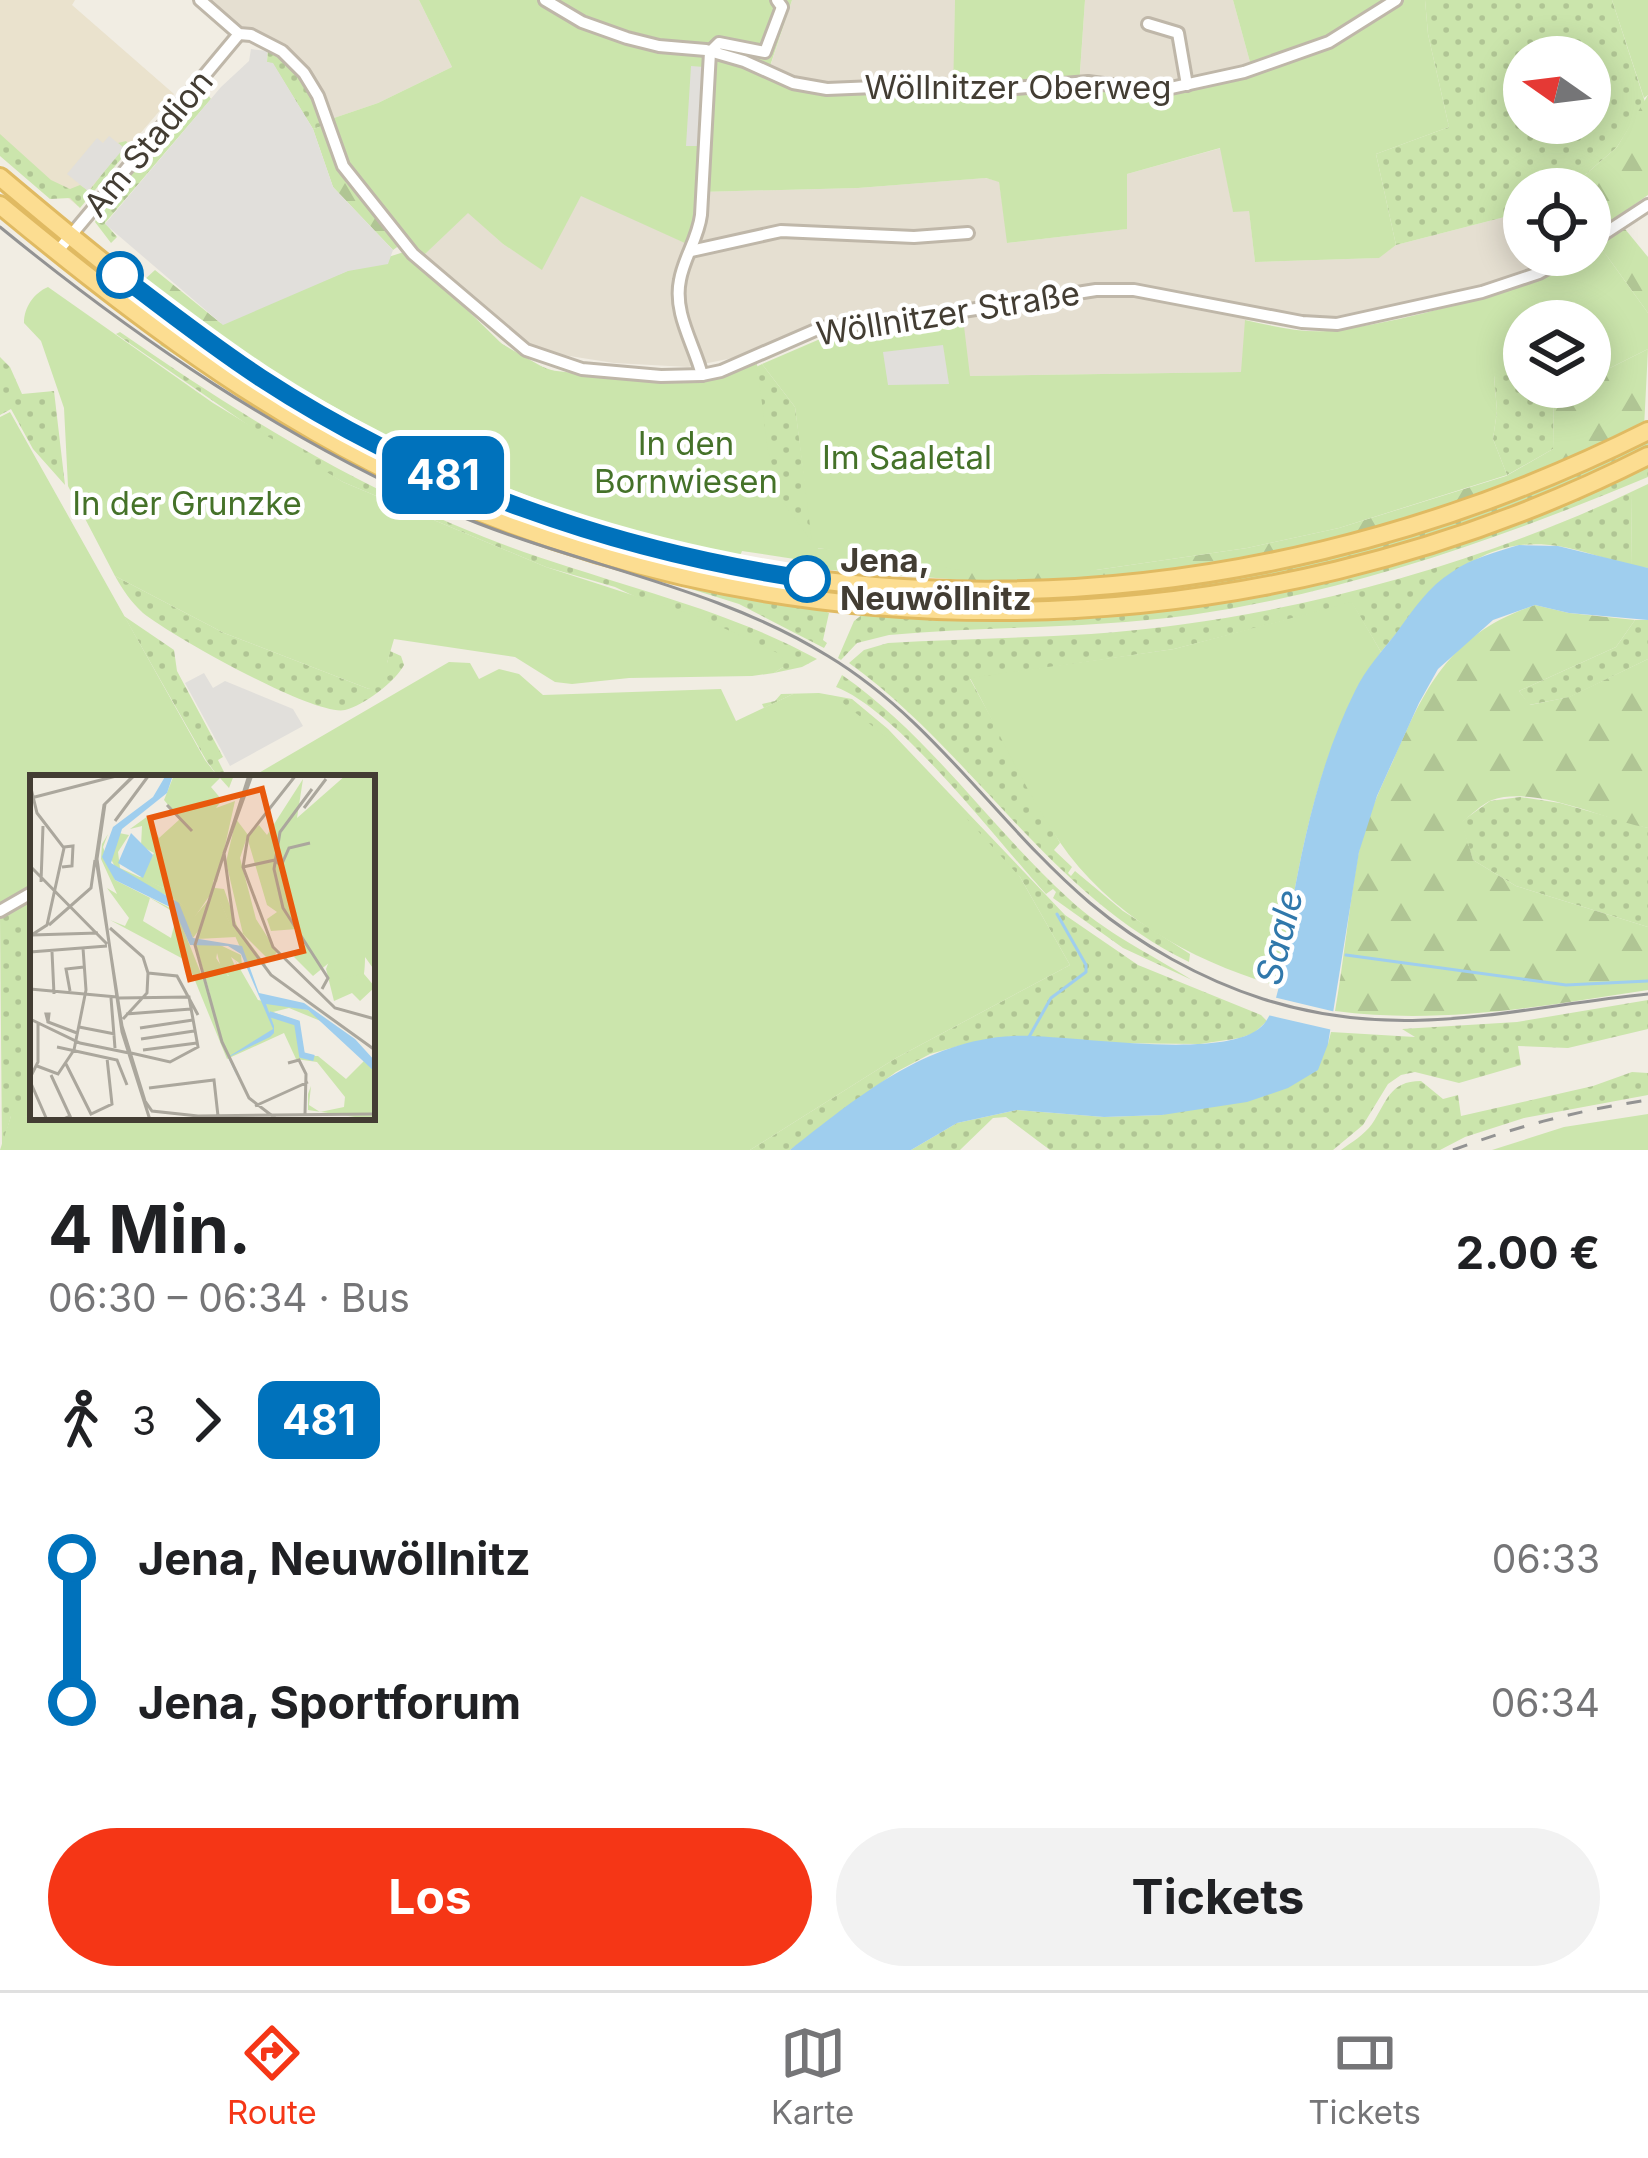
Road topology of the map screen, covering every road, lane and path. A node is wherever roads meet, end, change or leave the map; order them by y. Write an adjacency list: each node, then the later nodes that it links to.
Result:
1 (200, 0): 6 (street, Wöllnitzer Straße)
2 (544, 0): 7 (street, Wöllnitzer Oberweg)
3 (777, 0): 7 (street, Wöllnitzer Oberweg)
4 (1396, 0): 8 (street, Wöllnitzer Oberweg)
5 (1148, 24): 8 (street, Wöllnitzer Oberweg)
6 (239, 34): 14 (street, Am Stadion); 18 (street, Wöllnitzer Straße)
7 (710, 52): 8 (street, Wöllnitzer Oberweg); 15 (street)
8 (1187, 86)
9 (0, 176): 14 (main road)
10 (0, 205): 16 (main road)
11 (1647, 209): 12 (street)
12 (1611, 230)
13 (968, 233): 15 (street)
14 (70, 236): 16 (street, Am Stadion); 19 (main road)
15 (691, 251): 18 (street)
16 (57, 252): 20 (main road)
17 (1530, 276): 18 (street, Wöllnitzer Straße)
18 (701, 375)
19 (1648, 431)
20 (1648, 456)
21 (30, 894): 22 (street)
22 (0, 911)

